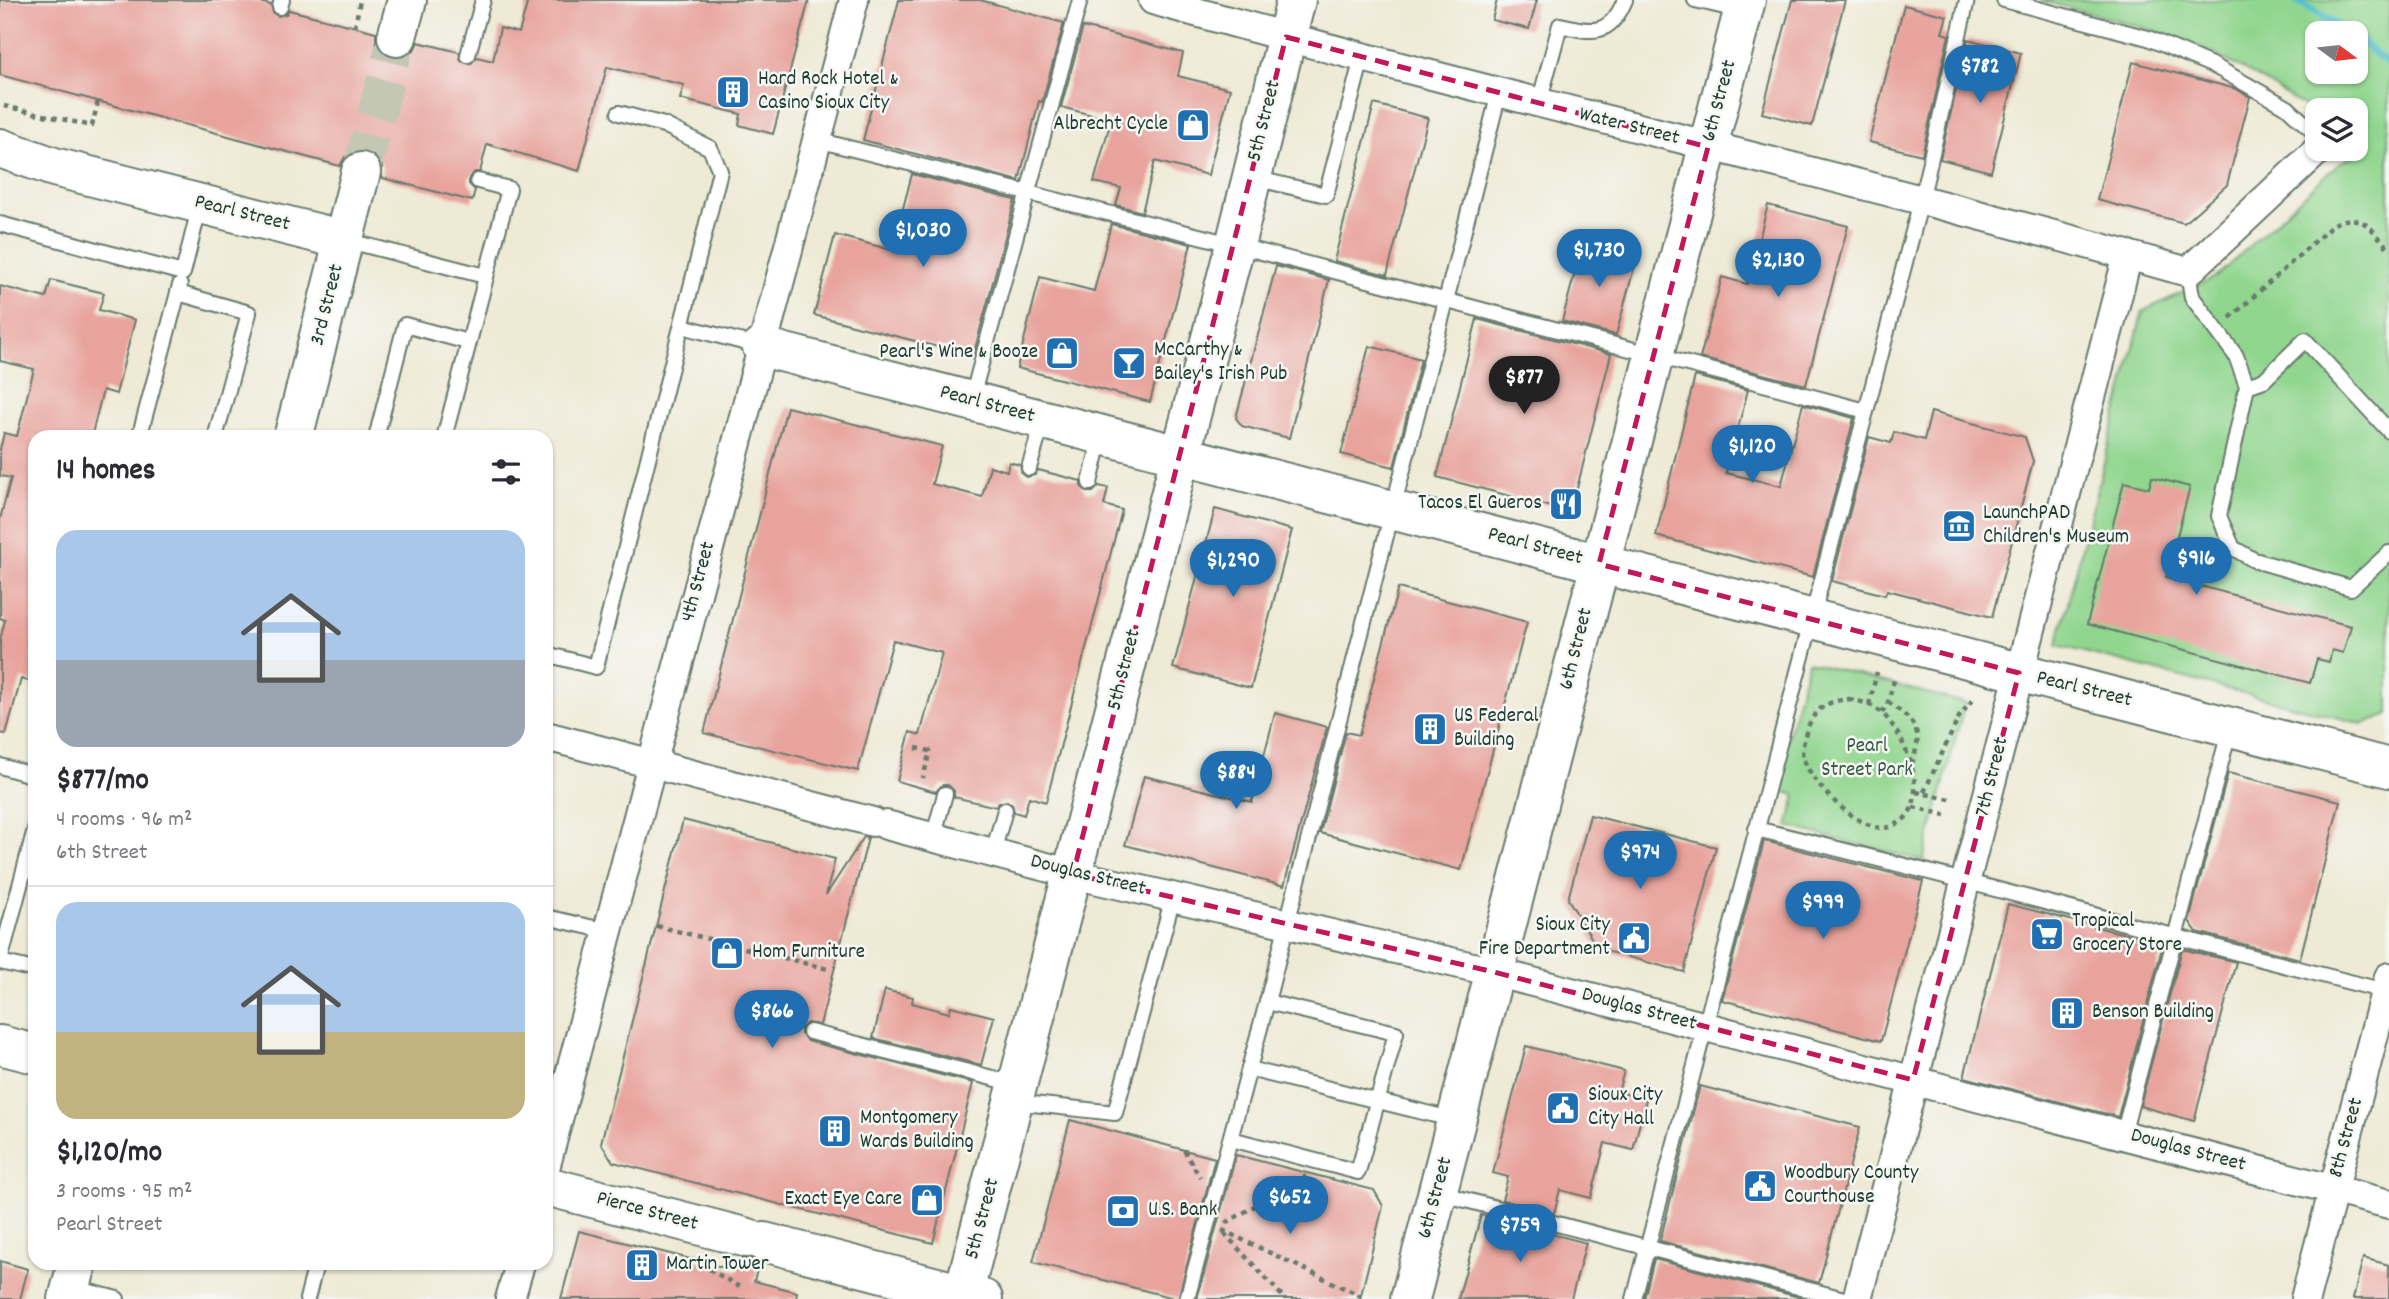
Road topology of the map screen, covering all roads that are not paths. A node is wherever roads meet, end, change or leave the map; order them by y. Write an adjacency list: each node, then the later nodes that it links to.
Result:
1 (407, 0): 12 (main road)
2 (483, 0): 14 (lane)
3 (854, 0): 20 (street, 4th Street)
4 (1080, 0): 27 (lane)
5 (1153, 0): 13 (street, Water Street)
6 (1296, 0): 13 (main road, 5th Street)
7 (1625, 0): 17 (lane)
8 (1695, 0): 11 (lane)
9 (1967, 0): 28 (lane)
10 (2004, 0): 19 (lane)
11 (1745, 6): 21 (main road, 6th Street)
12 (397, 37)
13 (1286, 37): 15 (street, Water Street); 25 (main road, 5th Street)
14 (468, 55)
15 (1362, 58): 16 (street, Water Street); 25 (lane)
16 (1499, 93): 17 (street, Water Street); 38 (lane)
17 (1539, 103): 21 (street, Water Street)
18 (619, 113): 39 (lane)
19 (2305, 124)
20 (817, 140): 27 (lane); 41 (street, 4th Street)
21 (1708, 147): 28 (street, Water Street); 42 (main road, 6th Street)
22 (0, 148): 29 (main road, Pearl Street)
23 (2306, 161): 34 (street)
24 (361, 172): 31 (main road, 3rd Street)
25 (1252, 177): 32 (main road, 5th Street)
26 (478, 181): 36 (lane)
27 (1029, 193): 32 (lane); 44 (lane)
28 (1921, 201): 33 (street, Water Street); 45 (lane)
29 (201, 204): 31 (main road, Pearl Street); 35 (lane)
30 (0, 224): 35 (lane)
31 (344, 240): 36 (lane, Pearl Street); 49 (main road, 3rd Street)
32 (1235, 245): 38 (lane); 54 (main road, 5th Street)
33 (2128, 255): 34 (street, Water Street); 62 (street, 7th Street)
34 (2188, 272): 43 (lane)
35 (183, 273): 37 (lane)
36 (485, 276): 40 (lane)
37 (178, 293): 47 (lane); 48 (lane)
38 (1446, 301): 42 (lane); 57 (lane)
39 (682, 326): 41 (lane, Pearl Street); 61 (lane)
40 (468, 342): 50 (lane); 51 (lane)
41 (762, 347): 44 (main road, Pearl Street); 67 (street, 4th Street)
42 (1654, 354): 45 (lane); 59 (main road, 6th Street)
43 (2247, 386): 52 (lane); 58 (lane)
44 (971, 401): 46 (main road, Pearl Street)
45 (1866, 411): 60 (lane)
46 (1044, 419): 53 (main road, Pearl Street); 55 (lane)
47 (141, 430)
48 (217, 430)
49 (295, 430)
50 (378, 430)
51 (446, 430)
52 (2389, 431)
53 (1101, 435): 54 (main road, Pearl Street); 56 (lane)
54 (1181, 455): 57 (main road, Pearl Street); 77 (main road, 5th Street)
55 (1029, 468)
56 (1090, 483)
57 (1392, 510): 59 (main road, Pearl Street); 81 (lane)
58 (2389, 553)
59 (1599, 564): 60 (main road, Pearl Street); 86 (main road, 6th Street)
60 (1812, 618): 62 (main road, Pearl Street); 73 (lane)
61 (553, 656)
62 (2019, 673): 63 (main road, Pearl Street); 78 (street, 7th Street)
63 (2231, 727): 66 (main road, Pearl Street); 83 (lane)
64 (553, 738): 67 (street, Douglas Street)
65 (2389, 740): 66 (main road)
66 (2336, 754): 69 (main road, Pearl Street)
67 (651, 765): 74 (street, Douglas Street); 82 (street, 4th Street)
68 (0, 766): 70 (lane)
69 (2389, 768)
70 (28, 774)
71 (945, 794): 74 (lane)
72 (1005, 810): 75 (lane)
73 (1756, 829): 78 (lane); 89 (lane)
74 (933, 838): 75 (street, Douglas Street)
75 (993, 852): 77 (street, Douglas Street)
76 (28, 855): 84 (lane)
77 (1073, 874): 79 (street, Douglas Street); 95 (main road, 5th Street)
78 (1967, 881): 83 (lane); 94 (street, 7th Street)
79 (1172, 897): 81 (street, Douglas Street); 95 (lane)
80 (553, 919): 82 (lane)
81 (1287, 924): 86 (street, Douglas Street); 88 (lane)
82 (607, 932): 99 (street, 4th Street)
83 (2174, 938): 87 (lane); 98 (lane)
84 (0, 961): 85 (lane)
85 (28, 968)
86 (1494, 972): 89 (street, Douglas Street); 97 (main road, 6th Street)
87 (2387, 984): 102 (street, 8th Street)
88 (1266, 1002): 93 (lane); 96 (lane)
89 (1703, 1027): 94 (street, Douglas Street); 105 (lane)
90 (810, 1032): 95 (lane)
91 (0, 1045): 92 (main road)
92 (28, 1052)
93 (1249, 1069): 96 (lane); 100 (lane)
94 (1913, 1080): 98 (street, Douglas Street); 117 (street, 7th Street)
95 (1016, 1093): 109 (main road, 5th Street)
96 (1377, 1102): 97 (lane); 100 (lane)
97 (1457, 1121): 103 (main road, 6th Street)
98 (2123, 1135): 102 (street, Douglas Street)
99 (553, 1138)
100 (1231, 1139): 113 (lane)
101 (553, 1188): 109 (main road, Pierce Street)
102 (2333, 1189): 104 (street, Douglas Street); 118 (street, 8th Street)
103 (1437, 1193): 105 (lane); 114 (main road, 6th Street)
104 (2389, 1204)
105 (1647, 1248): 115 (lane); 116 (lane)
106 (314, 1270): 111 (lane)
107 (518, 1270): 112 (street)
108 (72, 1283): 110 (lane)
109 (970, 1297)
110 (117, 1299)
111 (307, 1299)
112 (510, 1299)
113 (1187, 1299)
114 (1410, 1299)
115 (1634, 1299)
116 (1844, 1299)
117 (1857, 1299)
118 (2305, 1299)

